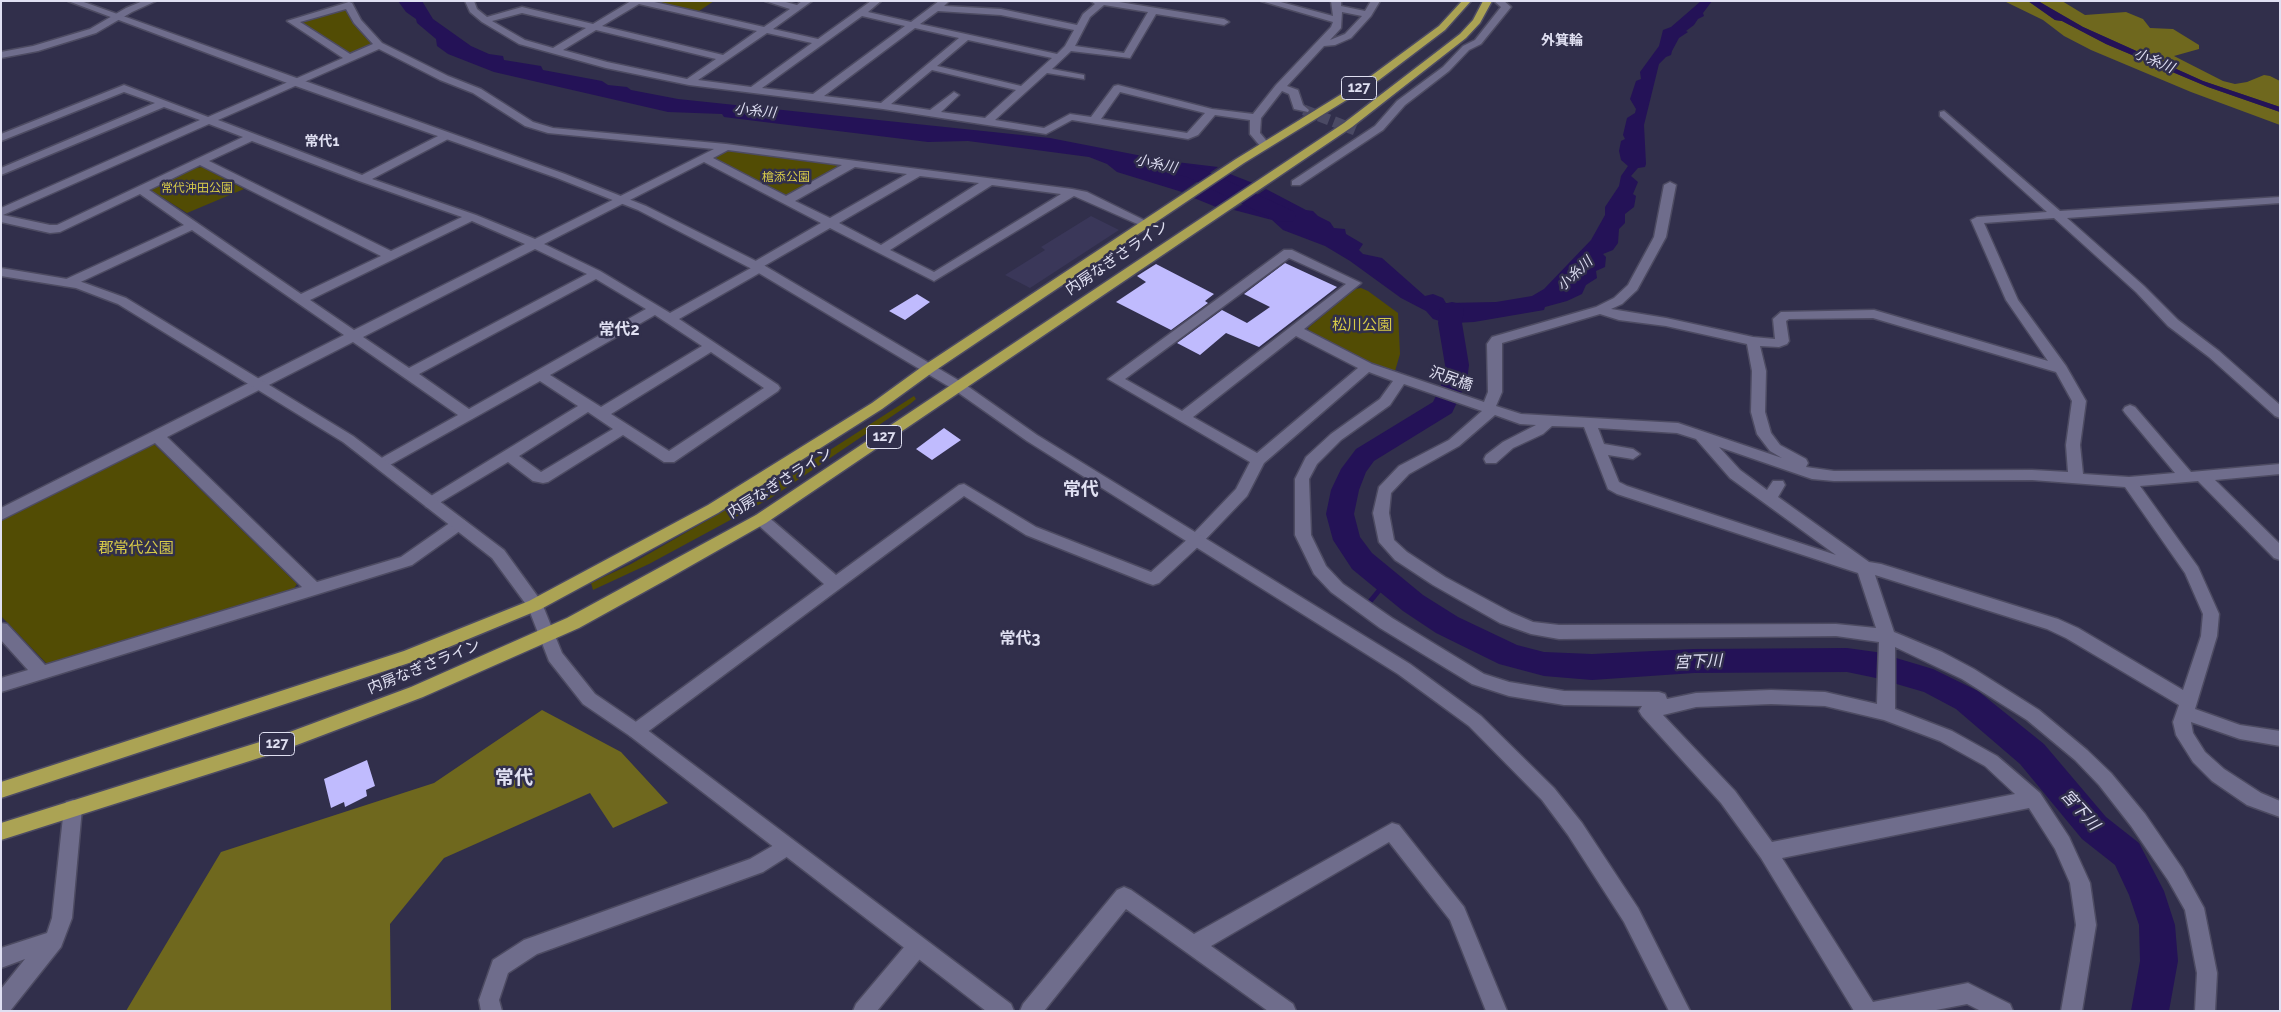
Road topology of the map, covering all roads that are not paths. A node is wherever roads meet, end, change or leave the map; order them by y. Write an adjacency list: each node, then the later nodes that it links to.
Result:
1 (72, 1): 22 (street)
2 (152, 1): 22 (street)
3 (469, 1): 23 (street)
4 (638, 1): 27 (street); 29 (street)
5 (769, 1): 17 (street)
6 (808, 1): 17 (street)
7 (877, 1): 20 (street)
8 (988, 1): 18 (street)
9 (1265, 1): 24 (street)
10 (1376, 1): 21 (street)
11 (1467, 1): 67 (highway, 内房なぎさライン / 127)
12 (1488, 1): 46 (highway, 内房なぎさライン / 127)
13 (1498, 1): 49 (street)
14 (1100, 2): 19 (street); 28 (street)
15 (941, 4): 18 (street); 26 (street)
16 (1336, 5): 21 (street); 24 (street)
17 (799, 8): 29 (street)
18 (980, 10): 28 (street)
19 (1153, 11): 25 (street); 34 (street)
20 (860, 13): 26 (street); 31 (street)
21 (1368, 14): 32 (street)
22 (115, 17): 36 (street); 43 (street)
23 (485, 20): 27 (street); 35 (street)
24 (1338, 20): 32 (street)
25 (1224, 22)
26 (912, 25): 30 (street); 51 (street)
27 (595, 27): 35 (street); 39 (street)
28 (1079, 28): 34 (street)
29 (765, 30): 31 (street); 39 (street)
30 (966, 37): 37 (street); 40 (street)
31 (818, 42): 48 (street)
32 (1324, 43): 45 (street)
33 (379, 45): 38 (street); 38 (street); 68 (street)
34 (1069, 48): 37 (street)
35 (556, 50): 44 (street)
36 (1, 56)
37 (1058, 57): 41 (street)
38 (350, 58): 43 (street)
39 (725, 58): 44 (street)
40 (930, 67): 47 (street); 53 (street)
41 (1044, 70): 42 (street); 47 (street)
42 (1080, 77)
43 (294, 82): 59 (street); 65 (street)
44 (689, 82): 48 (street)
45 (1280, 87): 54 (street); 58 (street)
46 (1399, 88): 49 (street); 112 (highway, 内房なぎさライン / 127)
47 (1023, 89): 61 (street)
48 (753, 90): 51 (street)
49 (1415, 93): 63 (street)
50 (954, 95): 56 (street)
51 (813, 99): 53 (street)
52 (164, 103): 59 (street); 66 (street); 72 (street)
53 (882, 106): 56 (street)
54 (1304, 110)
55 (1212, 112): 58 (street); 60 (street); 60 (street)
56 (932, 114): 61 (street)
57 (1944, 114): 84 (street)
58 (1256, 118): 67 (street)
59 (210, 119): 64 (street); 83 (street)
60 (1094, 121): 61 (street)
61 (987, 122)
62 (1355, 130): 63 (street)
63 (1367, 135): 76 (street)
64 (251, 136): 70 (street); 74 (street)
65 (446, 136): 74 (street); 80 (street)
66 (1, 138)
67 (1265, 146): 88 (highway, 内房なぎさライン / 127)
68 (726, 147): 69 (street); 71 (street)
69 (704, 158): 80 (street); 82 (street)
70 (202, 162): 78 (street); 92 (street)
71 (852, 164): 73 (street); 82 (street)
72 (1, 172)
73 (917, 173): 75 (street); 87 (street)
74 (362, 179): 85 (street)
75 (989, 182): 79 (street); 91 (street)
76 (1296, 183)
77 (1670, 185): 99 (street)
78 (142, 190): 86 (street); 89 (street)
79 (1072, 192): 88 (street); 91 (street)
80 (620, 200): 90 (street); 93 (street)
81 (2280, 200): 84 (street)
82 (786, 202): 87 (street)
83 (1, 212)
84 (2056, 215): 107 (street); 116 (street)
85 (472, 217): 90 (street); 92 (street)
86 (1, 218)
87 (831, 224): 91 (street); 93 (street)
88 (1146, 224): 106 (highway, 内房なぎさライン / 127)
89 (193, 225): 96 (street); 97 (street)
90 (533, 243): 95 (street); 102 (street)
91 (881, 250)
92 (391, 256): 97 (street)
93 (757, 267): 100 (street); 106 (street)
94 (1, 272): 96 (street)
95 (596, 274): 98 (street); 108 (street)
96 (68, 283): 111 (street)
97 (301, 299): 102 (street)
98 (655, 309): 100 (street); 109 (street)
99 (1600, 310): 103 (street); 114 (street)
100 (670, 318): 104 (street)
101 (1295, 330): 105 (street, 沢尻橋); 119 (street); 119 (street)
102 (352, 335): 108 (street); 111 (street)
103 (1753, 341): 107 (street); 132 (street)
104 (712, 346): 117 (street); 122 (street)
105 (1367, 367): 110 (street, 沢尻橋); 129 (street)
106 (928, 369): 112 (street); 148 (highway, 内房なぎさライン / 127)
107 (2061, 369): 135 (street)
108 (409, 374): 118 (street)
109 (539, 374): 113 (street); 118 (street)
110 (1407, 381): 114 (street, 沢尻橋); 154 (street)
111 (257, 383): 124 (street); 130 (street)
112 (958, 386): 141 (highway, 内房なぎさライン / 127); 143 (street)
113 (588, 406): 117 (street); 127 (street)
114 (1485, 408): 120 (street, 沢尻橋); 151 (street)
115 (2130, 410): 134 (street)
116 (2280, 413)
117 (600, 414): 122 (street)
118 (468, 415): 130 (street)
119 (1183, 418): 129 (street)
120 (1548, 421): 121 (street, 沢尻橋); 128 (street)
121 (1589, 423): 123 (street, 沢尻橋); 125 (street)
122 (623, 428): 127 (street)
123 (1698, 433): 132 (street, 沢尻橋); 138 (street)
124 (156, 435): 140 (street); 147 (street)
125 (1598, 448): 126 (street); 145 (street)
126 (1633, 454)
127 (508, 455): 139 (street)
128 (1491, 459)
129 (1258, 460): 143 (street)
130 (381, 465): 139 (street)
131 (2280, 469): 133 (street, 沢尻橋)
132 (1834, 476): 135 (street, 沢尻橋)
133 (2202, 476): 134 (street, 沢尻橋); 144 (street)
134 (2187, 477): 136 (street, 沢尻橋)
135 (2076, 479): 136 (street, 沢尻橋)
136 (2129, 482): 155 (street)
137 (1778, 485): 138 (street)
138 (1767, 497): 145 (street)
139 (431, 503): 142 (street)
140 (1, 515)
141 (761, 519): 146 (street); 150 (highway, 内房なぎさライン / 127)
142 (459, 524): 147 (street); 148 (street)
143 (1196, 540): 146 (street); 177 (street)
144 (2280, 554)
145 (1864, 567): 151 (street); 155 (street)
146 (836, 585): 157 (street)
147 (314, 589): 152 (street)
148 (535, 605): 150 (street); 159 (highway, 内房なぎさライン / 127)
149 (1, 629): 152 (street)
150 (546, 636): 157 (street); 161 (highway, 内房なぎさライン / 127)
151 (1887, 638): 156 (street); 182 (street)
152 (42, 672): 153 (street)
153 (1, 685)
154 (1659, 699)
155 (2186, 706): 158 (street); 162 (street)
156 (1886, 710): 160 (street); 165 (street)
157 (636, 730): 164 (street)
158 (2280, 739)
159 (1, 790)
160 (2033, 799): 165 (street); 181 (street)
161 (73, 808): 163 (highway, 内房なぎさライン / 127); 166 (street)
162 (2280, 809)
163 (1, 832)
164 (786, 846): 168 (street); 171 (street)
165 (1768, 852): 178 (street)
166 (54, 940): 169 (street); 170 (street)
167 (1194, 944): 174 (street); 175 (street); 176 (street)
168 (917, 948): 172 (street); 173 (street)
169 (1, 958)
170 (1, 1006)
171 (492, 1011)
172 (862, 1011)
173 (1004, 1011)
174 (1030, 1011)
175 (1286, 1011)
176 (1497, 1011)
177 (1680, 1011)
178 (1866, 1011)
179 (1877, 1011): 180 (street)
180 (2003, 1011)
181 (2071, 1011)
182 (2205, 1011)

